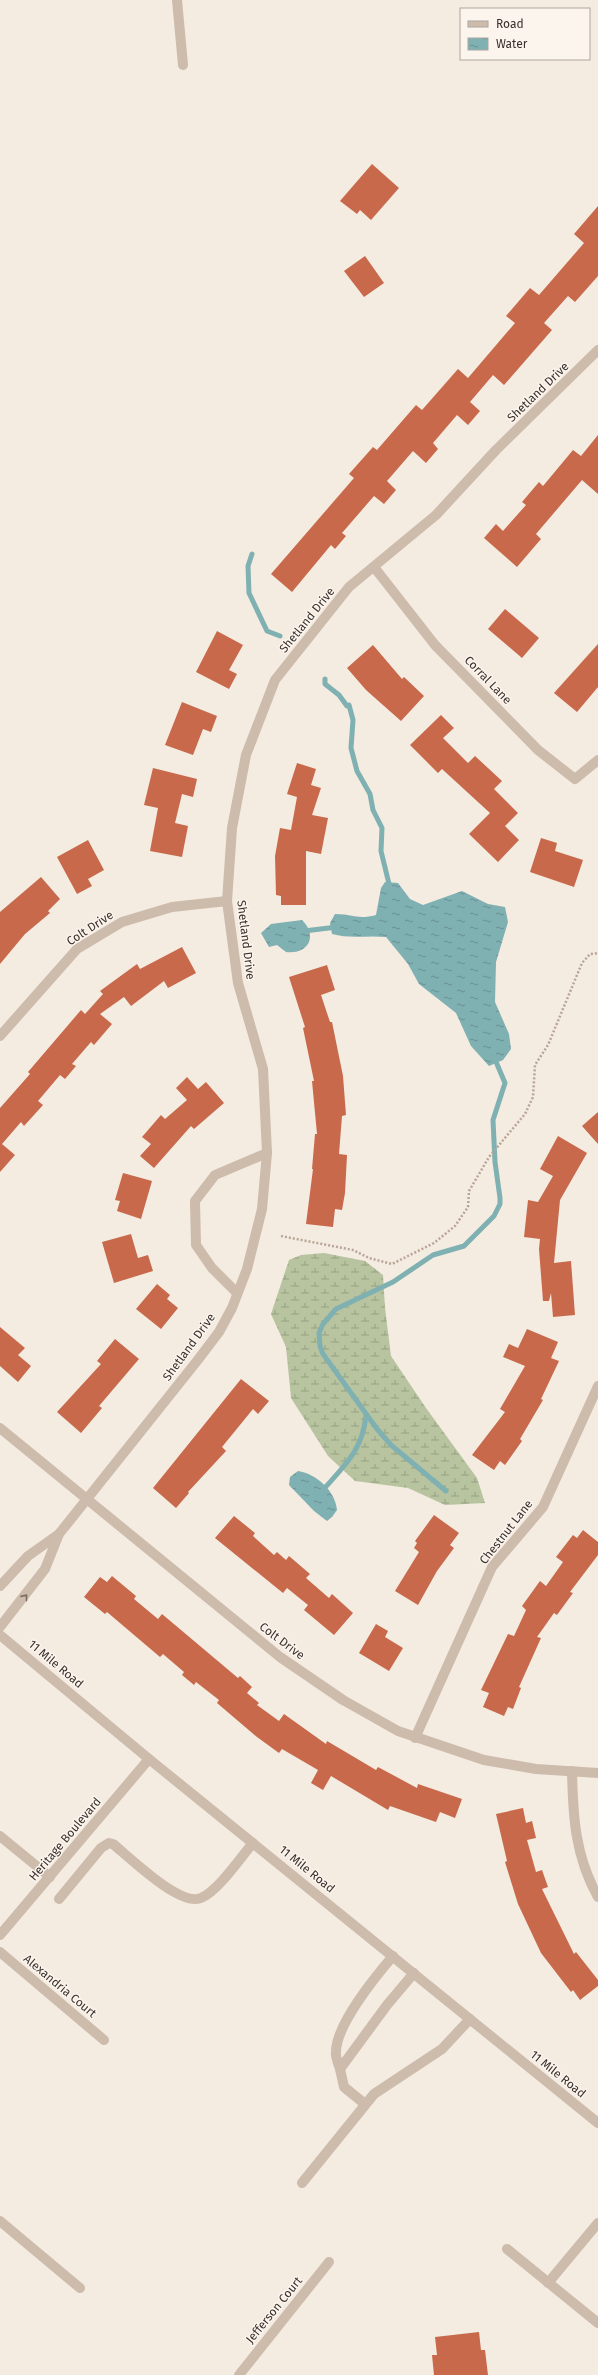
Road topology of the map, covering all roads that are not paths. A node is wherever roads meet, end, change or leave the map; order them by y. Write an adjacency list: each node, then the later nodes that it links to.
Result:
1 (177, 0): 2 (street)
2 (183, 64)
3 (598, 350): 4 (street, Shetland Drive)
4 (374, 567): 5 (street, Corral Lane); 6 (street, Shetland Drive)
5 (598, 760)
6 (227, 901): 7 (street, Colt Drive); 8 (street, Shetland Drive)
7 (0, 1036)
8 (267, 1153): 9 (street, Shetland Drive); 9 (street)
9 (237, 1293): 12 (street, Shetland Drive)
10 (598, 1386): 17 (street, Chestnut Lane)
11 (0, 1428): 12 (street, Colt Drive)
12 (88, 1499): 13 (street, Shetland Drive); 17 (street, Colt Drive)
13 (58, 1534): 14 (street, Shetland Drive); 15 (street, Shetland Drive, one-way to 13)
14 (0, 1586)
15 (0, 1627)
16 (0, 1634): 18 (street, 11 Mile Road)
17 (415, 1738): 19 (street, Colt Drive)
18 (149, 1759): 22 (street, 11 Mile Road); 23 (street, Heritage Boulevard)
19 (572, 1771): 20 (street, Colt Drive); 24 (street)
20 (598, 1773)
21 (0, 1836): 23 (street)
22 (253, 1843): 25 (street); 28 (street, 11 Mile Road)
23 (50, 1877): 26 (street, Heritage Boulevard)
24 (598, 1897)
25 (59, 1899)
26 (0, 1935)
27 (0, 1952): 31 (street, Alexandria Court)
28 (393, 1956): 29 (street, 11 Mile Road); 32 (street)
29 (414, 1973): 30 (street, 11 Mile Road); 32 (street)
30 (470, 2019): 33 (street); 34 (street, 11 Mile Road)
31 (104, 2040)
32 (340, 2069): 33 (street)
33 (365, 2104): 35 (street)
34 (598, 2123)
35 (302, 2183)
36 (0, 2221): 41 (street)
37 (598, 2223): 40 (street)
38 (507, 2249): 40 (street)
39 (329, 2262): 43 (street, Jefferson Court)
40 (548, 2283): 42 (street)
41 (80, 2288)
42 (598, 2322)
43 (239, 2375)

